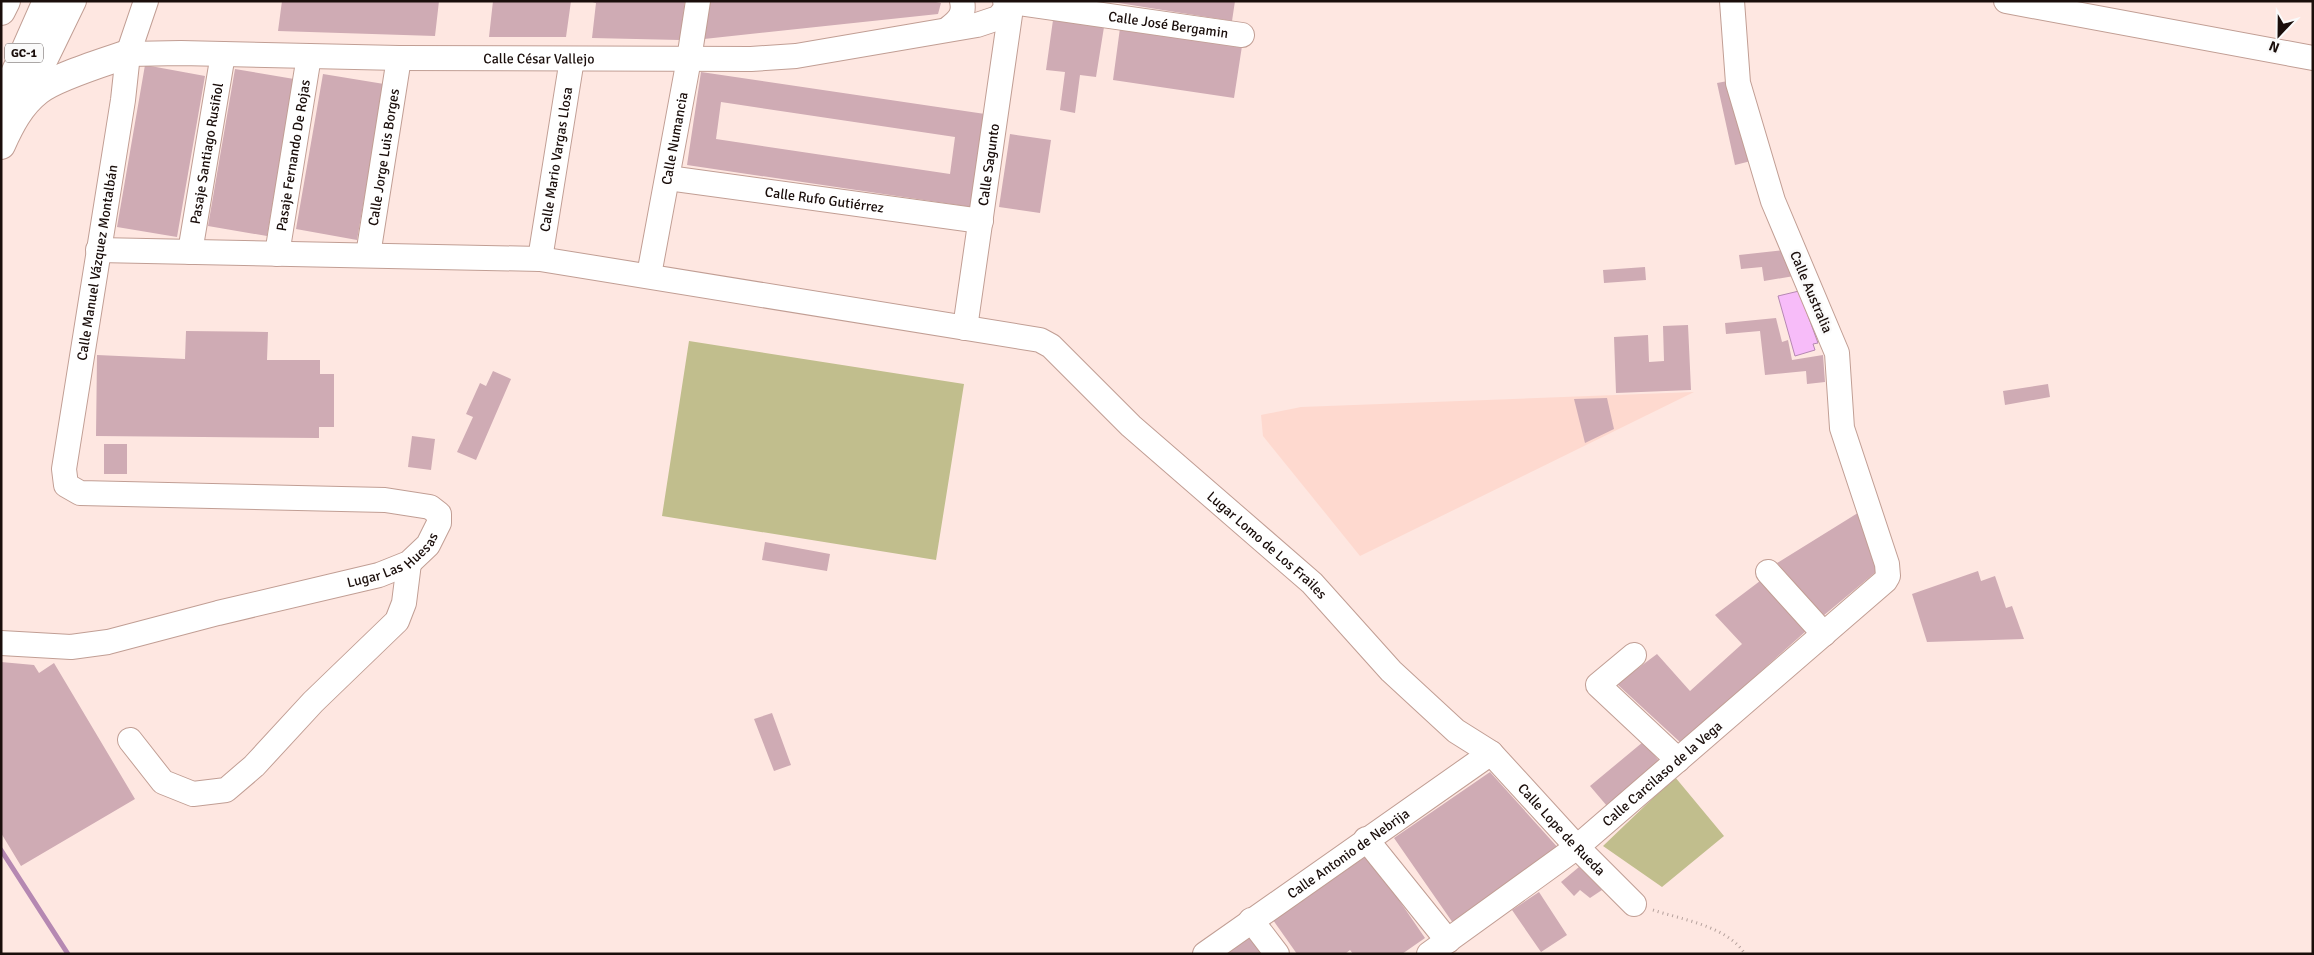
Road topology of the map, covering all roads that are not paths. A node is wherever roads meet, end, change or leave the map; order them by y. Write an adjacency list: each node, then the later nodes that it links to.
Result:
1 (6, 1): 10 (highway)
2 (47, 1): 22 (highway, GC-1)
3 (74, 1): 22 (street)
4 (146, 1): 15 (street, Calle Manuel Vázquez Montalbán)
5 (698, 1): 21 (street, Calle Numancia)
6 (962, 1): 12 (street)
7 (1732, 1): 36 (street, Calle Australia)
8 (2006, 1): 19 (street)
9 (1010, 2): 11 (street, Calle César Vallejo); 13 (street, Calle José Bergamin); 14 (street, Calle Sagunto)
10 (1, 11)
11 (976, 25): 12 (street, Calle César Vallejo); 14 (street)
12 (949, 28): 21 (street, Calle César Vallejo)
13 (1242, 35)
14 (1005, 52): 25 (street, Calle Sagunto)
15 (128, 54): 16 (street, Calle César Vallejo); 22 (highway); 26 (street, Calle Manuel Vázquez Montalbán)
16 (223, 54): 17 (street, Calle César Vallejo); 27 (street, Pasaje Santiago Rusiñol)
17 (309, 56): 18 (street, Calle César Vallejo); 28 (street, Pasaje Fernando De Rojas)
18 (399, 58): 20 (street, Calle César Vallejo); 29 (street, Calle Jorge Luis Borges)
19 (2313, 58)
20 (572, 59): 21 (street, Calle César Vallejo); 30 (street, Calle Mario Vargas Llosa)
21 (689, 59): 24 (street, Calle Numancia)
22 (13, 104): 23 (highway)
23 (1, 145)
24 (668, 178): 25 (street, Calle Rufo Gutiérrez); 31 (street, Calle Numancia)
25 (980, 221): 32 (street, Calle Sagunto)
26 (98, 250): 27 (street); 33 (street, Calle Manuel Vázquez Montalbán)
27 (190, 252): 28 (street)
28 (277, 254): 29 (street)
29 (368, 256): 30 (street)
30 (540, 259): 31 (street)
31 (649, 275): 32 (street)
32 (965, 328): 41 (street, Lugar Lomo de Los Frailes)
33 (64, 469): 34 (street, Lugar Las Huesas)
34 (410, 563): 38 (street, Lugar Las Huesas); 40 (street)
35 (1768, 572): 37 (street)
36 (1885, 581): 37 (street, Calle Carcilaso de la Vega)
37 (1824, 634): 42 (street, Calle Carcilaso de la Vega)
38 (1, 643)
39 (1634, 655): 42 (street)
40 (130, 740)
41 (1491, 753): 43 (street, Calle Antonio de Nebrija); 44 (street, Calle Lope de Rueda)
42 (1678, 760): 44 (street, Calle Carcilaso de la Vega)
43 (1366, 839): 46 (street, Calle Antonio de Nebrija); 47 (street)
44 (1577, 847): 45 (street, Calle Lope de Rueda); 47 (street, Calle Carcilaso de la Vega)
45 (1634, 904)
46 (1251, 920): 48 (street, Calle Antonio de Nebrija); 49 (street)
47 (1439, 948)
48 (1205, 954)
49 (1277, 954)

